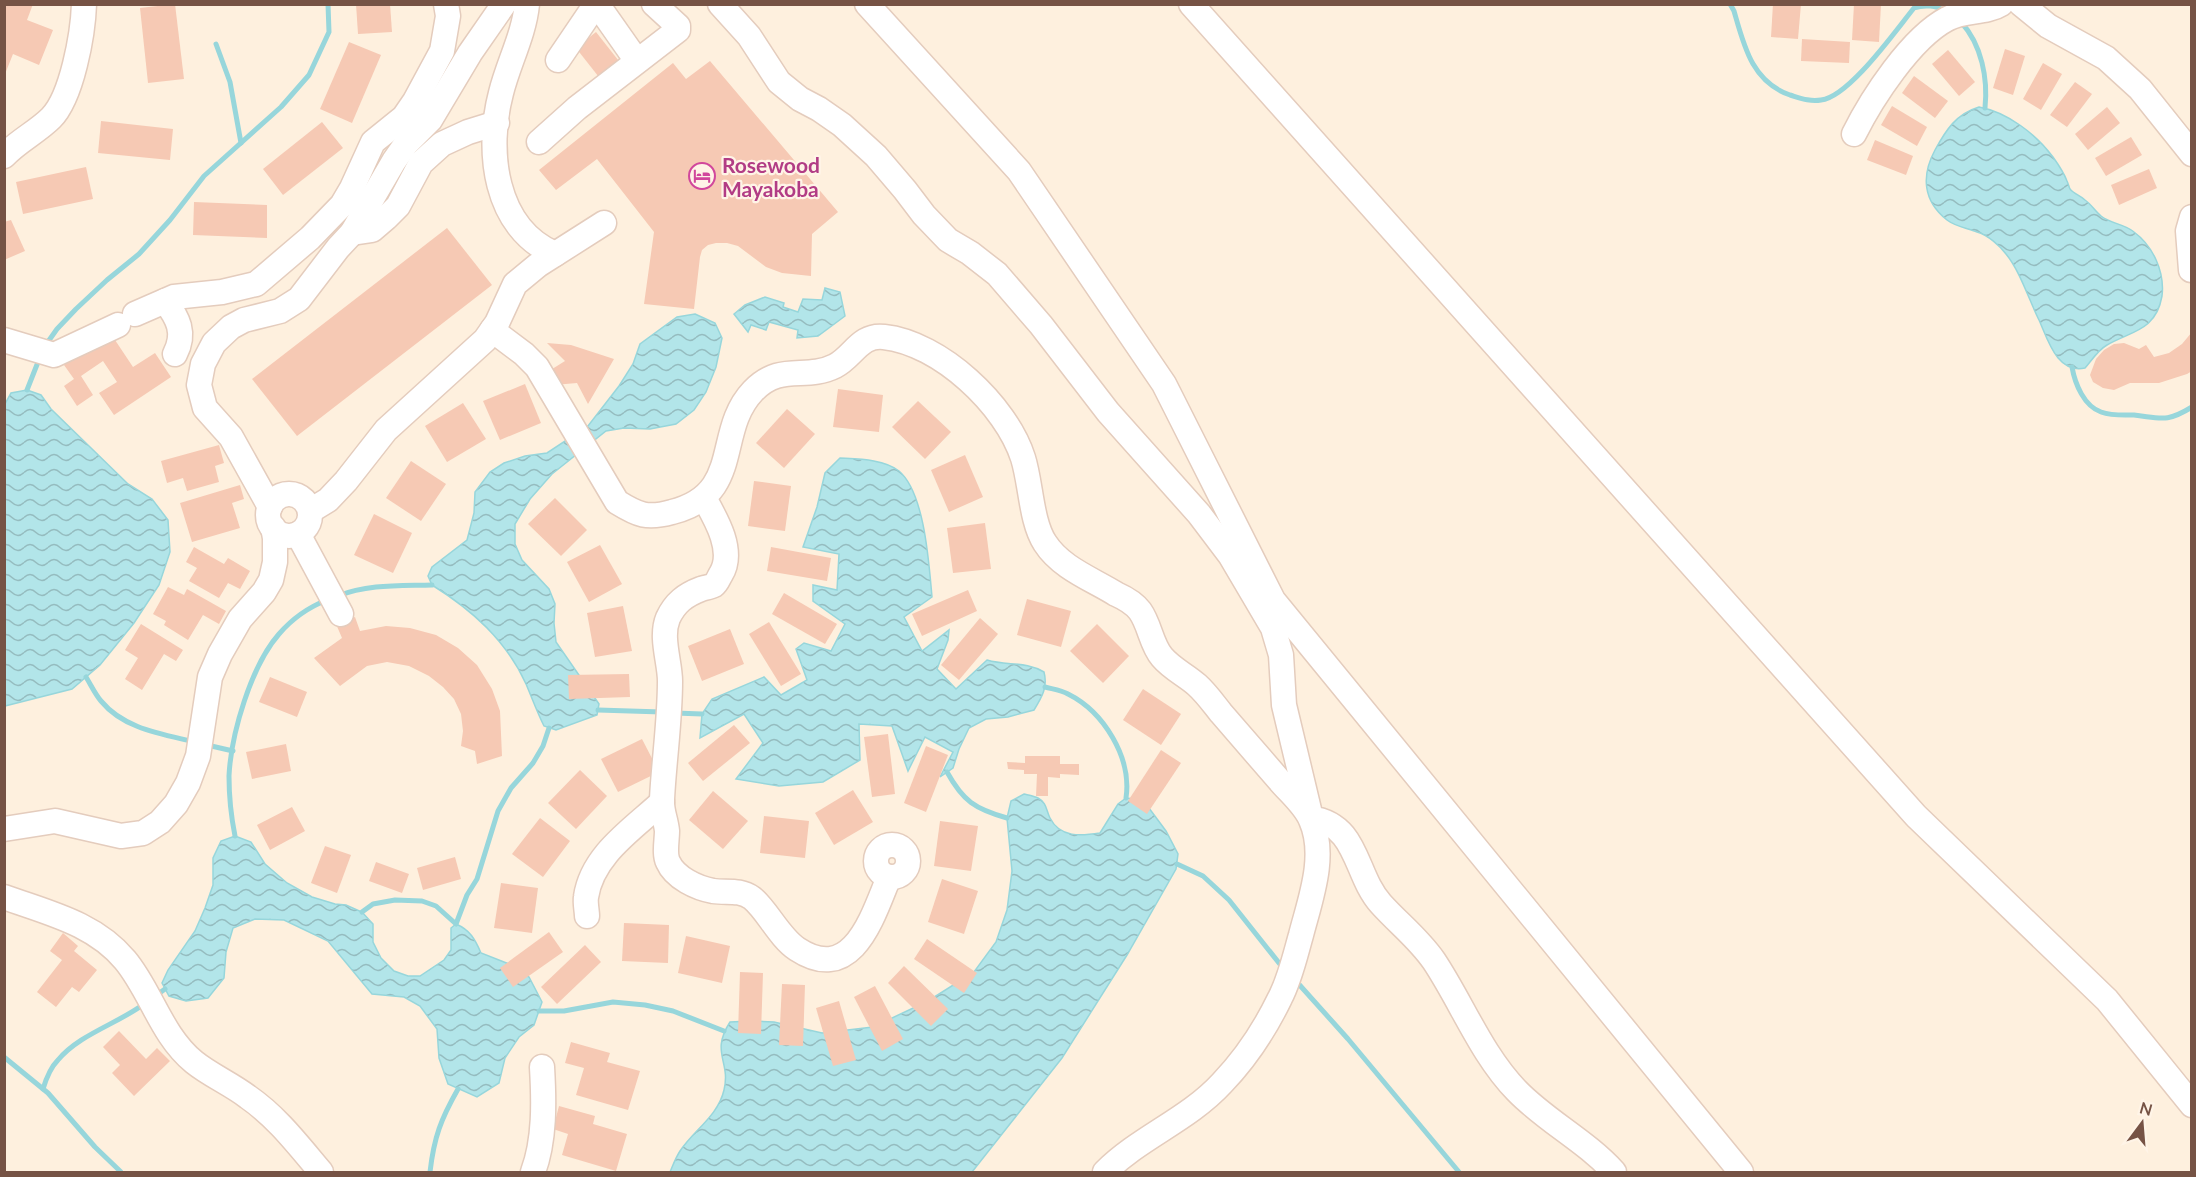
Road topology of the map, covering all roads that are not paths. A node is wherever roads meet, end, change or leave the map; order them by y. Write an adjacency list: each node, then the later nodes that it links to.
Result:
1 (84, 4): 18 (lane)
2 (446, 4): 24 (lane)
3 (504, 4): 21 (lane)
4 (527, 4): 14 (lane)
5 (597, 4): 12 (lane); 13 (lane)
6 (654, 4): 13 (lane)
7 (720, 4): 34 (lane)
8 (867, 4): 45 (lane)
9 (1191, 4): 40 (lane)
10 (2001, 4): 15 (lane)
11 (2021, 4): 17 (lane)
12 (558, 60)
13 (637, 61): 16 (lane)
14 (497, 123): 21 (lane); 22 (lane)
15 (1854, 134)
16 (539, 142)
17 (2192, 154)
18 (4, 156)
19 (2192, 217): 23 (lane)
20 (603, 223): 22 (lane)
21 (352, 233): 30 (lane)
22 (555, 254): 25 (lane)
23 (2191, 270)
24 (165, 301): 26 (lane); 27 (lane)
25 (492, 330): 28 (lane); 29 (lane)
26 (13, 342)
27 (176, 354)
28 (705, 498): 33 (lane); 34 (lane)
29 (310, 511): 30 (lane); 31 (lane)
30 (271, 517): 31 (lane); 35 (lane)
31 (298, 534): 32 (lane)
32 (335, 603)
33 (662, 802): 36 (lane); 38 (lane)
34 (1311, 818): 43 (lane); 44 (lane)
35 (4, 828)
36 (889, 877)
37 (4, 897): 41 (lane)
38 (587, 916)
39 (542, 1067): 42 (lane)
40 (2192, 1105)
41 (321, 1173)
42 (533, 1173)
43 (1105, 1173)
44 (1614, 1173)
45 (1741, 1173)

